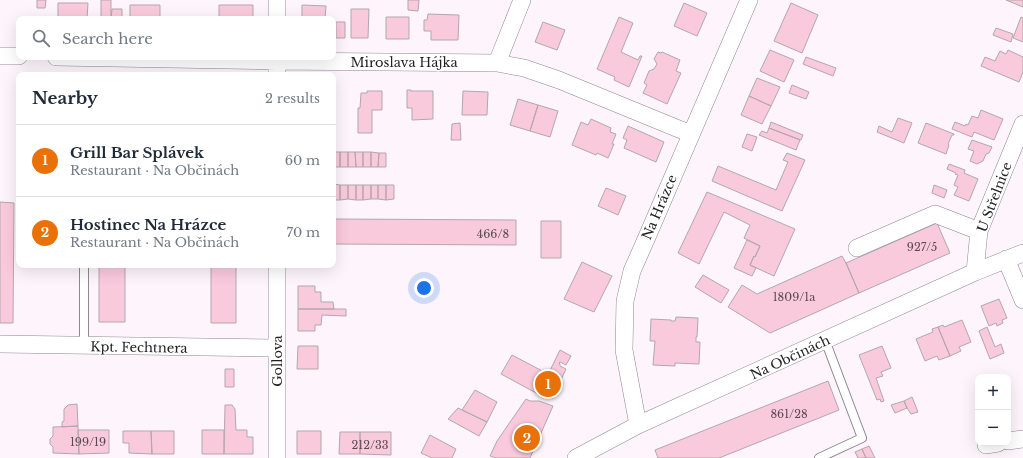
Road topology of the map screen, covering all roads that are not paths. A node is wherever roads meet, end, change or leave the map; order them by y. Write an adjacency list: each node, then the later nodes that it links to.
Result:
1 (277, 0): 4 (street)
2 (522, 0): 8 (street)
3 (749, 0): 11 (street, Na Hrázce)
4 (277, 16)
5 (0, 56): 6 (street)
6 (16, 56)
7 (151, 60): 9 (street, Miroslava Hájka)
8 (497, 63): 9 (street, Miroslava Hájka); 11 (street, Miroslava Hájka)
9 (277, 64)
10 (1023, 124): 12 (street, U Střelnice)
11 (691, 134): 24 (street, Na Hrázce)
12 (979, 231): 13 (street); 18 (street, U Střelnice)
13 (857, 248)
14 (1023, 253): 15 (street, Na Občinách)
15 (1006, 260): 18 (street, Na Občinách); 19 (street)
16 (84, 268): 22 (lane)
17 (277, 268): 23 (street, Gollova)
18 (975, 272): 20 (street, Na Občinách)
19 (1023, 300)
20 (825, 340): 24 (street, Na Občinách); 29 (lane)
21 (0, 344): 22 (street, Kpt. Fechtnera)
22 (84, 346): 23 (street, Kpt. Fechtnera)
23 (277, 348): 27 (street, Gollova)
24 (638, 425): 28 (street, Na Občinách)
25 (1023, 439): 26 (street)
26 (1011, 441)
27 (277, 458)
28 (576, 458)
29 (819, 458)

